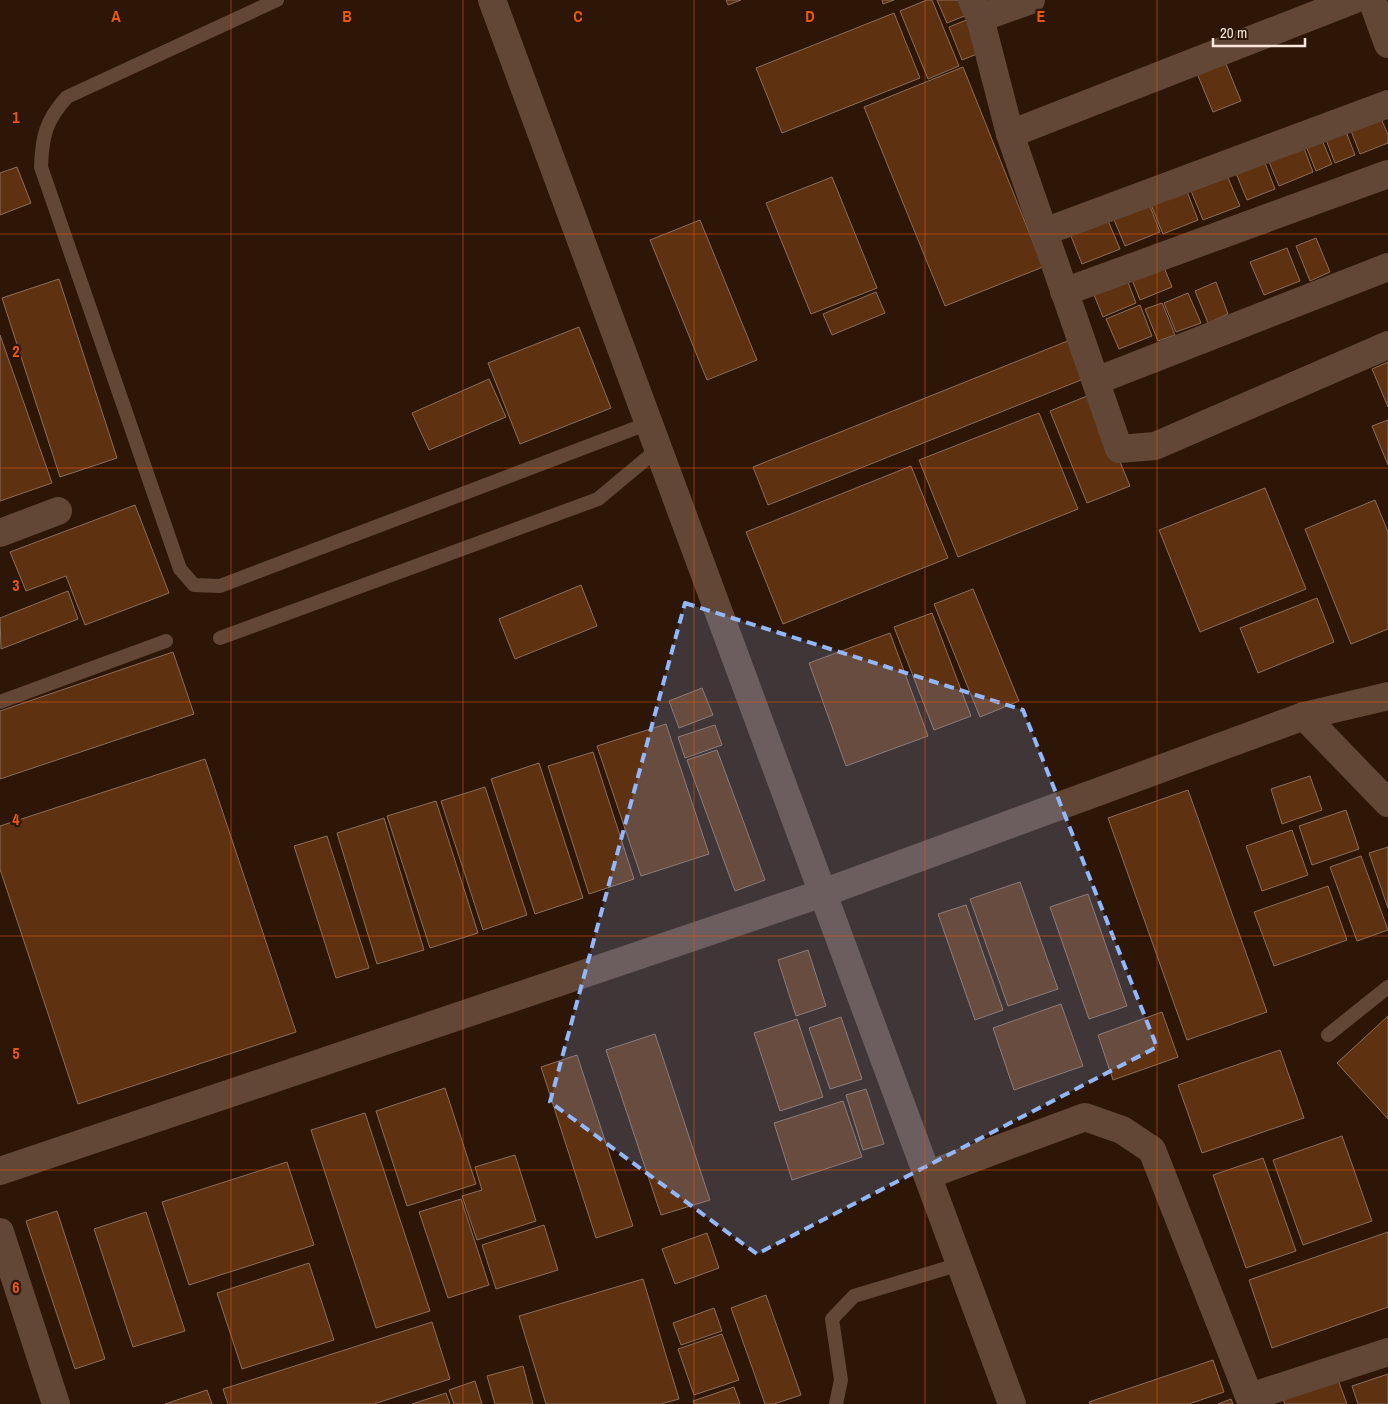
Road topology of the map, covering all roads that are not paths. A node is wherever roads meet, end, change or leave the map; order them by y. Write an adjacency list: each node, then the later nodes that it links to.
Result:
1 (277, 0): 16 (lane)
2 (492, 0): 16 (street)
3 (1031, 0): 6 (street)
4 (1353, 0): 9 (street)
5 (1372, 0): 7 (street)
6 (976, 9): 9 (street)
7 (1388, 44)
8 (1388, 104): 11 (street)
9 (1010, 134): 11 (street)
10 (1388, 174): 13 (street)
11 (1044, 232): 13 (street)
12 (1388, 268): 15 (street)
13 (1064, 292): 15 (street)
14 (1388, 345): 15 (street)
15 (1096, 381)
16 (649, 423): 17 (street)
17 (658, 449): 20 (lane); 26 (street)
18 (58, 511): 19 (street)
19 (0, 533)
20 (220, 638)
21 (166, 641): 23 (lane)
22 (1388, 696): 24 (street)
23 (0, 702)
24 (1304, 716): 25 (street); 26 (street)
25 (1388, 803)
26 (823, 893): 29 (street); 30 (street)
27 (1388, 987): 28 (lane)
28 (1328, 1035)
29 (0, 1171)
30 (928, 1175): 32 (street); 34 (street)
31 (0, 1232): 35 (street)
32 (960, 1264): 36 (lane); 37 (street)
33 (1388, 1352): 34 (street)
34 (1251, 1401)
35 (56, 1404)
36 (836, 1404)
37 (1012, 1404)

